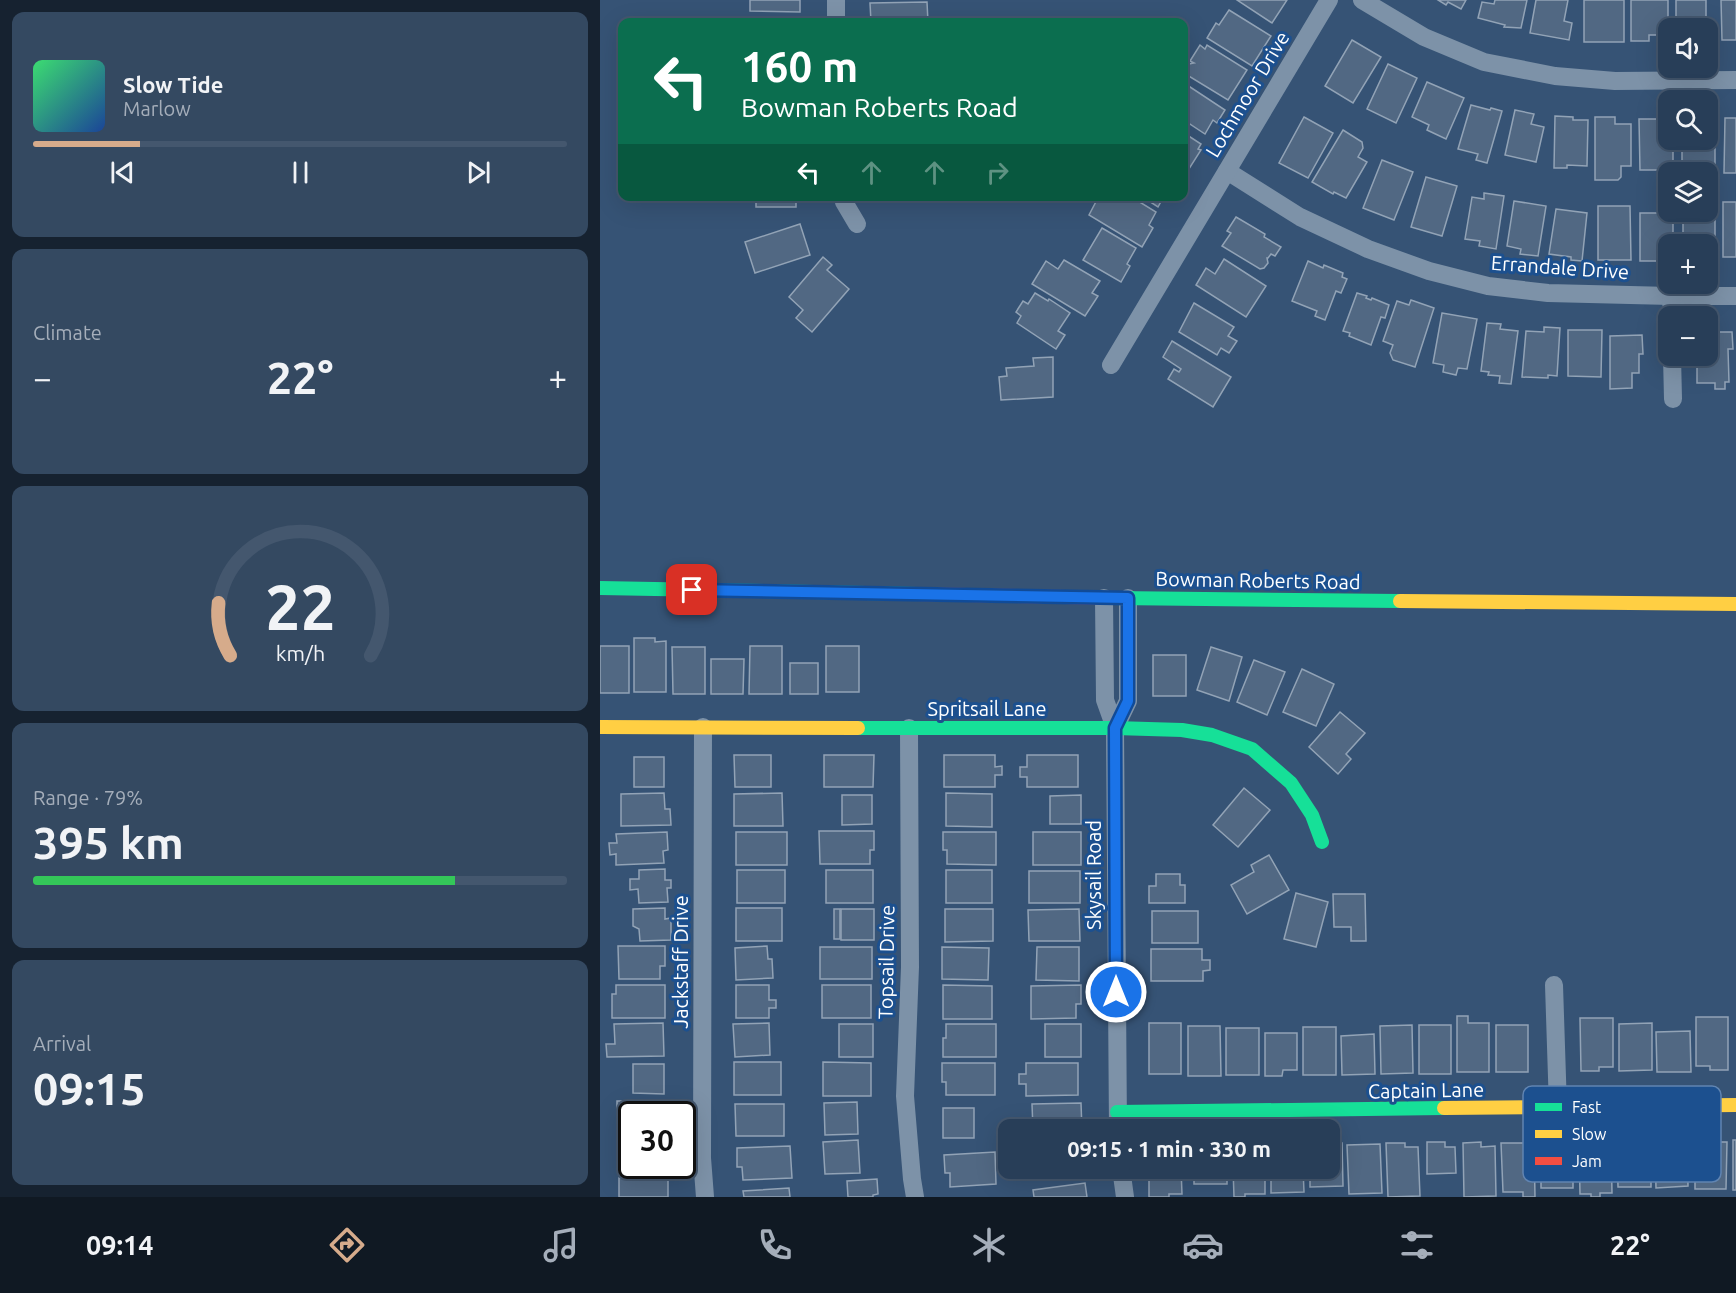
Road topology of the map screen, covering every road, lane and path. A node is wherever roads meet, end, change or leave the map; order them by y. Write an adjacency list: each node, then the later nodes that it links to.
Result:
1 (836, 0): 4 (street)
2 (1329, 0): 6 (street, Lochmoor Drive)
3 (1362, 0): 5 (street)
4 (836, 18)
5 (1736, 80)
6 (1227, 171): 9 (street, Errandale Drive); 12 (street, Lochmoor Drive)
7 (844, 201): 8 (street)
8 (857, 224)
9 (1671, 296): 10 (street, Errandale Drive); 11 (street)
10 (1736, 296)
11 (1672, 306)
12 (1111, 365)
13 (1672, 366): 14 (street)
14 (1673, 399)
15 (600, 588): 16 (street, Bowman Roberts Road)
16 (1104, 598): 17 (street, Bowman Roberts Road); 22 (street, Skysail Road)
17 (1128, 598): 18 (street, Bowman Roberts Road); 22 (street, Skysail Road)
18 (1736, 604)
19 (600, 727): 20 (street, Spritsail Lane)
20 (703, 727): 21 (street, Spritsail Lane); 32 (street, Jackstaff Drive)
21 (909, 728): 22 (street, Spritsail Lane); 33 (street, Topsail Drive)
22 (1115, 728): 23 (street, Spritsail Lane); 29 (street, Skysail Road)
23 (1322, 842)
24 (1554, 985): 25 (street)
25 (1557, 1086)
26 (1721, 1106): 27 (street, Captain Lane)
27 (1736, 1106)
28 (1523, 1109): 30 (street, Captain Lane)
29 (1117, 1119)
30 (1185, 1119)
31 (1123, 1179): 34 (street)
32 (705, 1197)
33 (915, 1197)
34 (1125, 1197)

